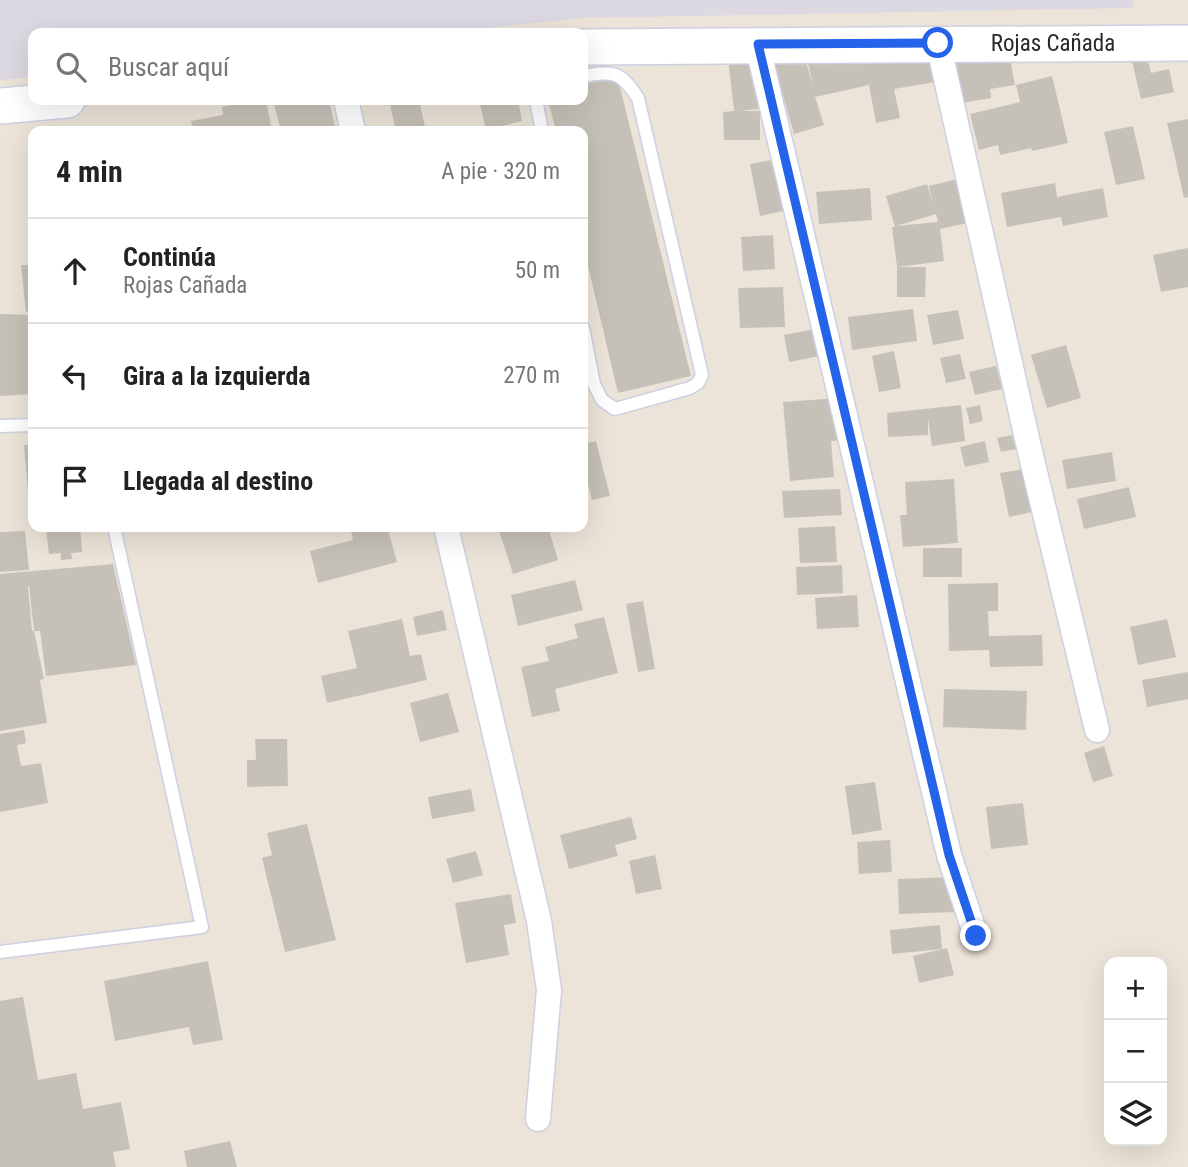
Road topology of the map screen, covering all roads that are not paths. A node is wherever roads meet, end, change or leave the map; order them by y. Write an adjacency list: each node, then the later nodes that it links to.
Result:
1 (938, 43): 2 (main road, Rojas Cañada); 3 (main road, Rojas Cañada); 17 (street)
2 (1188, 43)
3 (758, 44): 4 (main road, Rojas Cañada); 18 (street)
4 (588, 47)
5 (588, 75): 12 (lane)
6 (28, 103): 9 (main road)
7 (346, 105): 10 (street)
8 (537, 105): 11 (lane)
9 (0, 106)
10 (352, 126)
11 (541, 126)
12 (588, 353)
13 (28, 425): 14 (lane)
14 (0, 426)
15 (115, 532): 19 (lane)
16 (447, 532): 20 (street)
17 (1097, 730)
18 (976, 936)
19 (0, 952)
20 (538, 1119)

